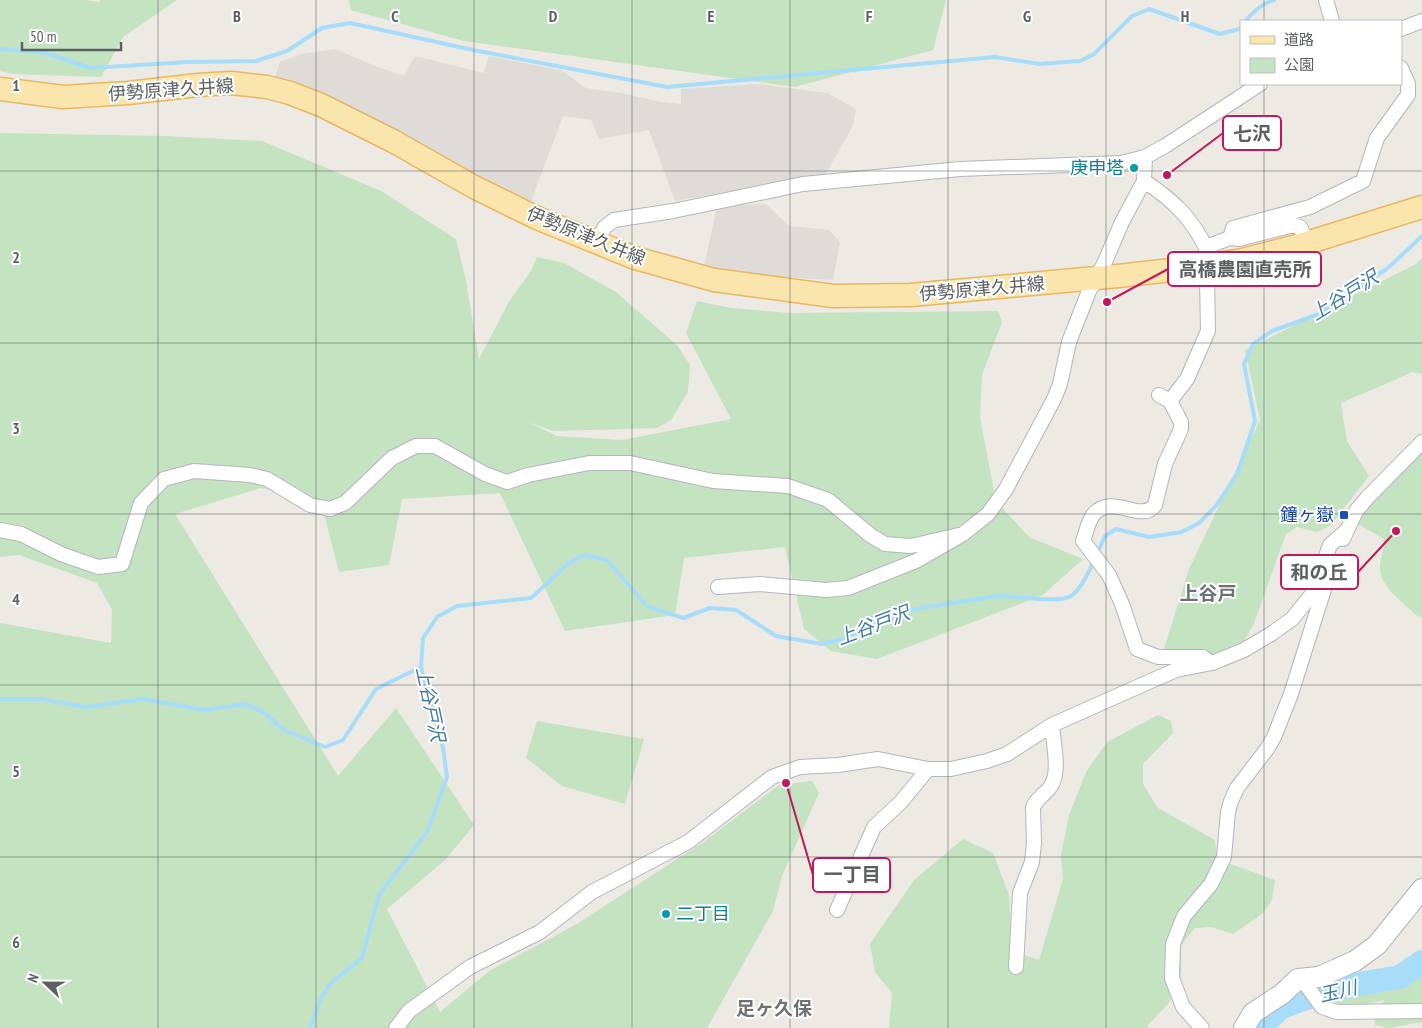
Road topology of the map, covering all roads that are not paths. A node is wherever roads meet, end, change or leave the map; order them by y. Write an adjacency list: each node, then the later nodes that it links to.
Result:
1 (1326, 0): 2 (street)
2 (1332, 20)
3 (1422, 21): 4 (street)
4 (1402, 29)
5 (1402, 70): 11 (street)
6 (1258, 85): 8 (street)
7 (0, 89): 12 (main road, 伊勢原津久井線)
8 (1145, 157): 9 (street); 12 (street)
9 (1144, 181): 14 (street); 15 (street)
10 (1422, 207): 13 (main road, 伊勢原津久井線)
11 (1230, 238): 13 (street); 14 (street)
12 (595, 243): 15 (main road, 伊勢原津久井線)
13 (1308, 243): 14 (main road, 伊勢原津久井線, bridge)
14 (1205, 261): 15 (main road, 伊勢原津久井線); 21 (street)
15 (1097, 278): 19 (street)
16 (1422, 442): 18 (street)
17 (0, 530): 19 (street)
18 (1346, 531): 21 (street); 30 (street)
19 (963, 534): 20 (street)
20 (718, 587)
21 (1212, 663): 22 (street)
22 (1052, 725): 23 (street); 26 (street)
23 (928, 769): 25 (street); 29 (street)
24 (1422, 889): 27 (street)
25 (837, 910)
26 (1016, 968)
27 (1302, 983): 28 (street); 31 (street)
28 (1422, 1011)
29 (396, 1028)
30 (1202, 1028)
31 (1244, 1028)

